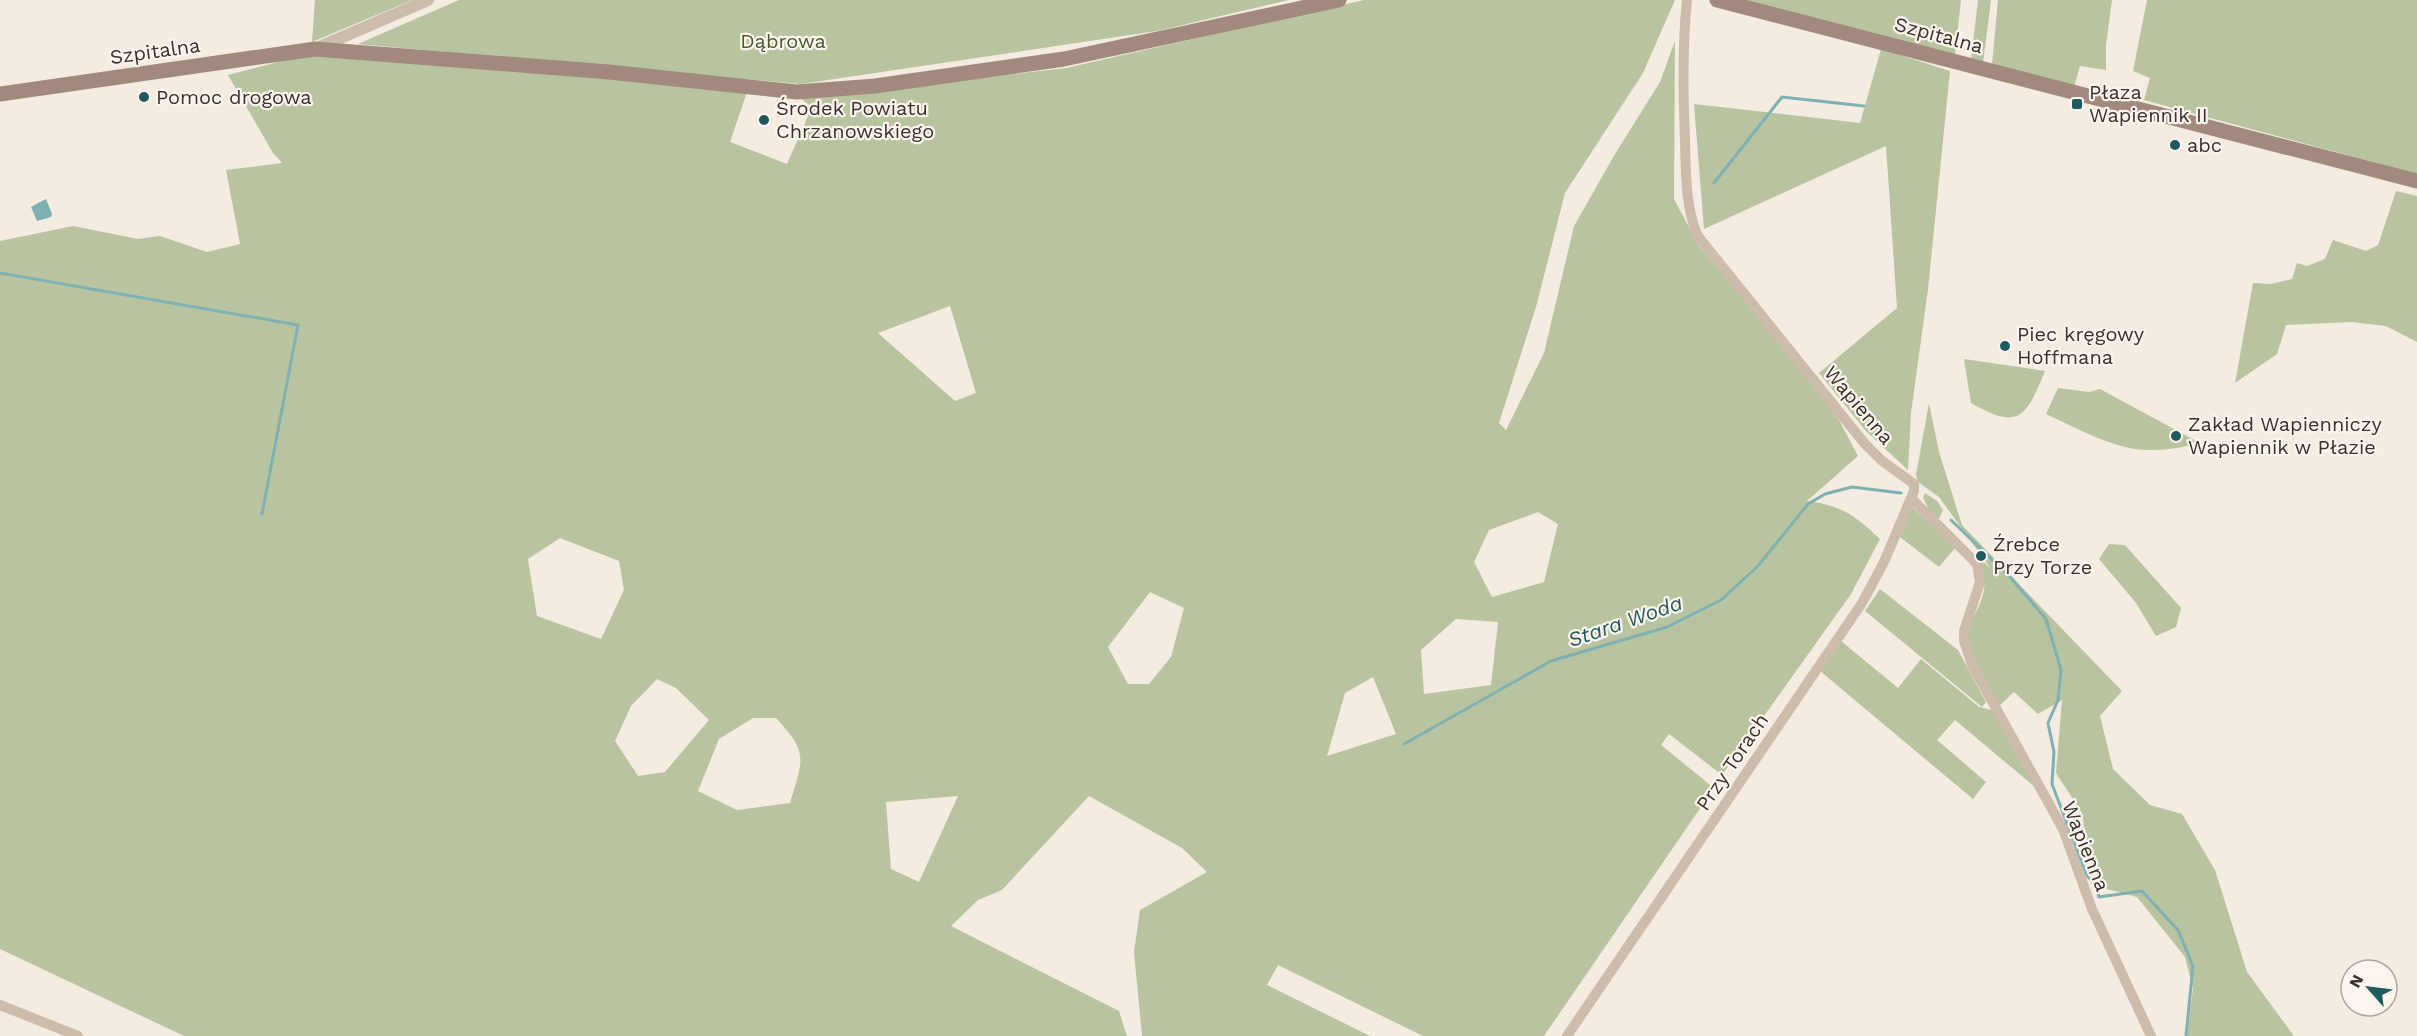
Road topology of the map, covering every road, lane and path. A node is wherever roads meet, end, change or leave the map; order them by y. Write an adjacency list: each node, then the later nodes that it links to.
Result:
1 (428, 0): 5 (street)
2 (1340, 0): 5 (main road, Szpitalna)
3 (1687, 0): 8 (street, Wapienna)
4 (1717, 0): 7 (main road, Szpitalna)
5 (315, 49): 6 (main road, Szpitalna)
6 (0, 94)
7 (2417, 181)
8 (1912, 499): 11 (street, Przy Torach); 12 (street, Wapienna)
9 (0, 1005): 10 (street)
10 (78, 1036)
11 (1567, 1036)
12 (2151, 1036)

